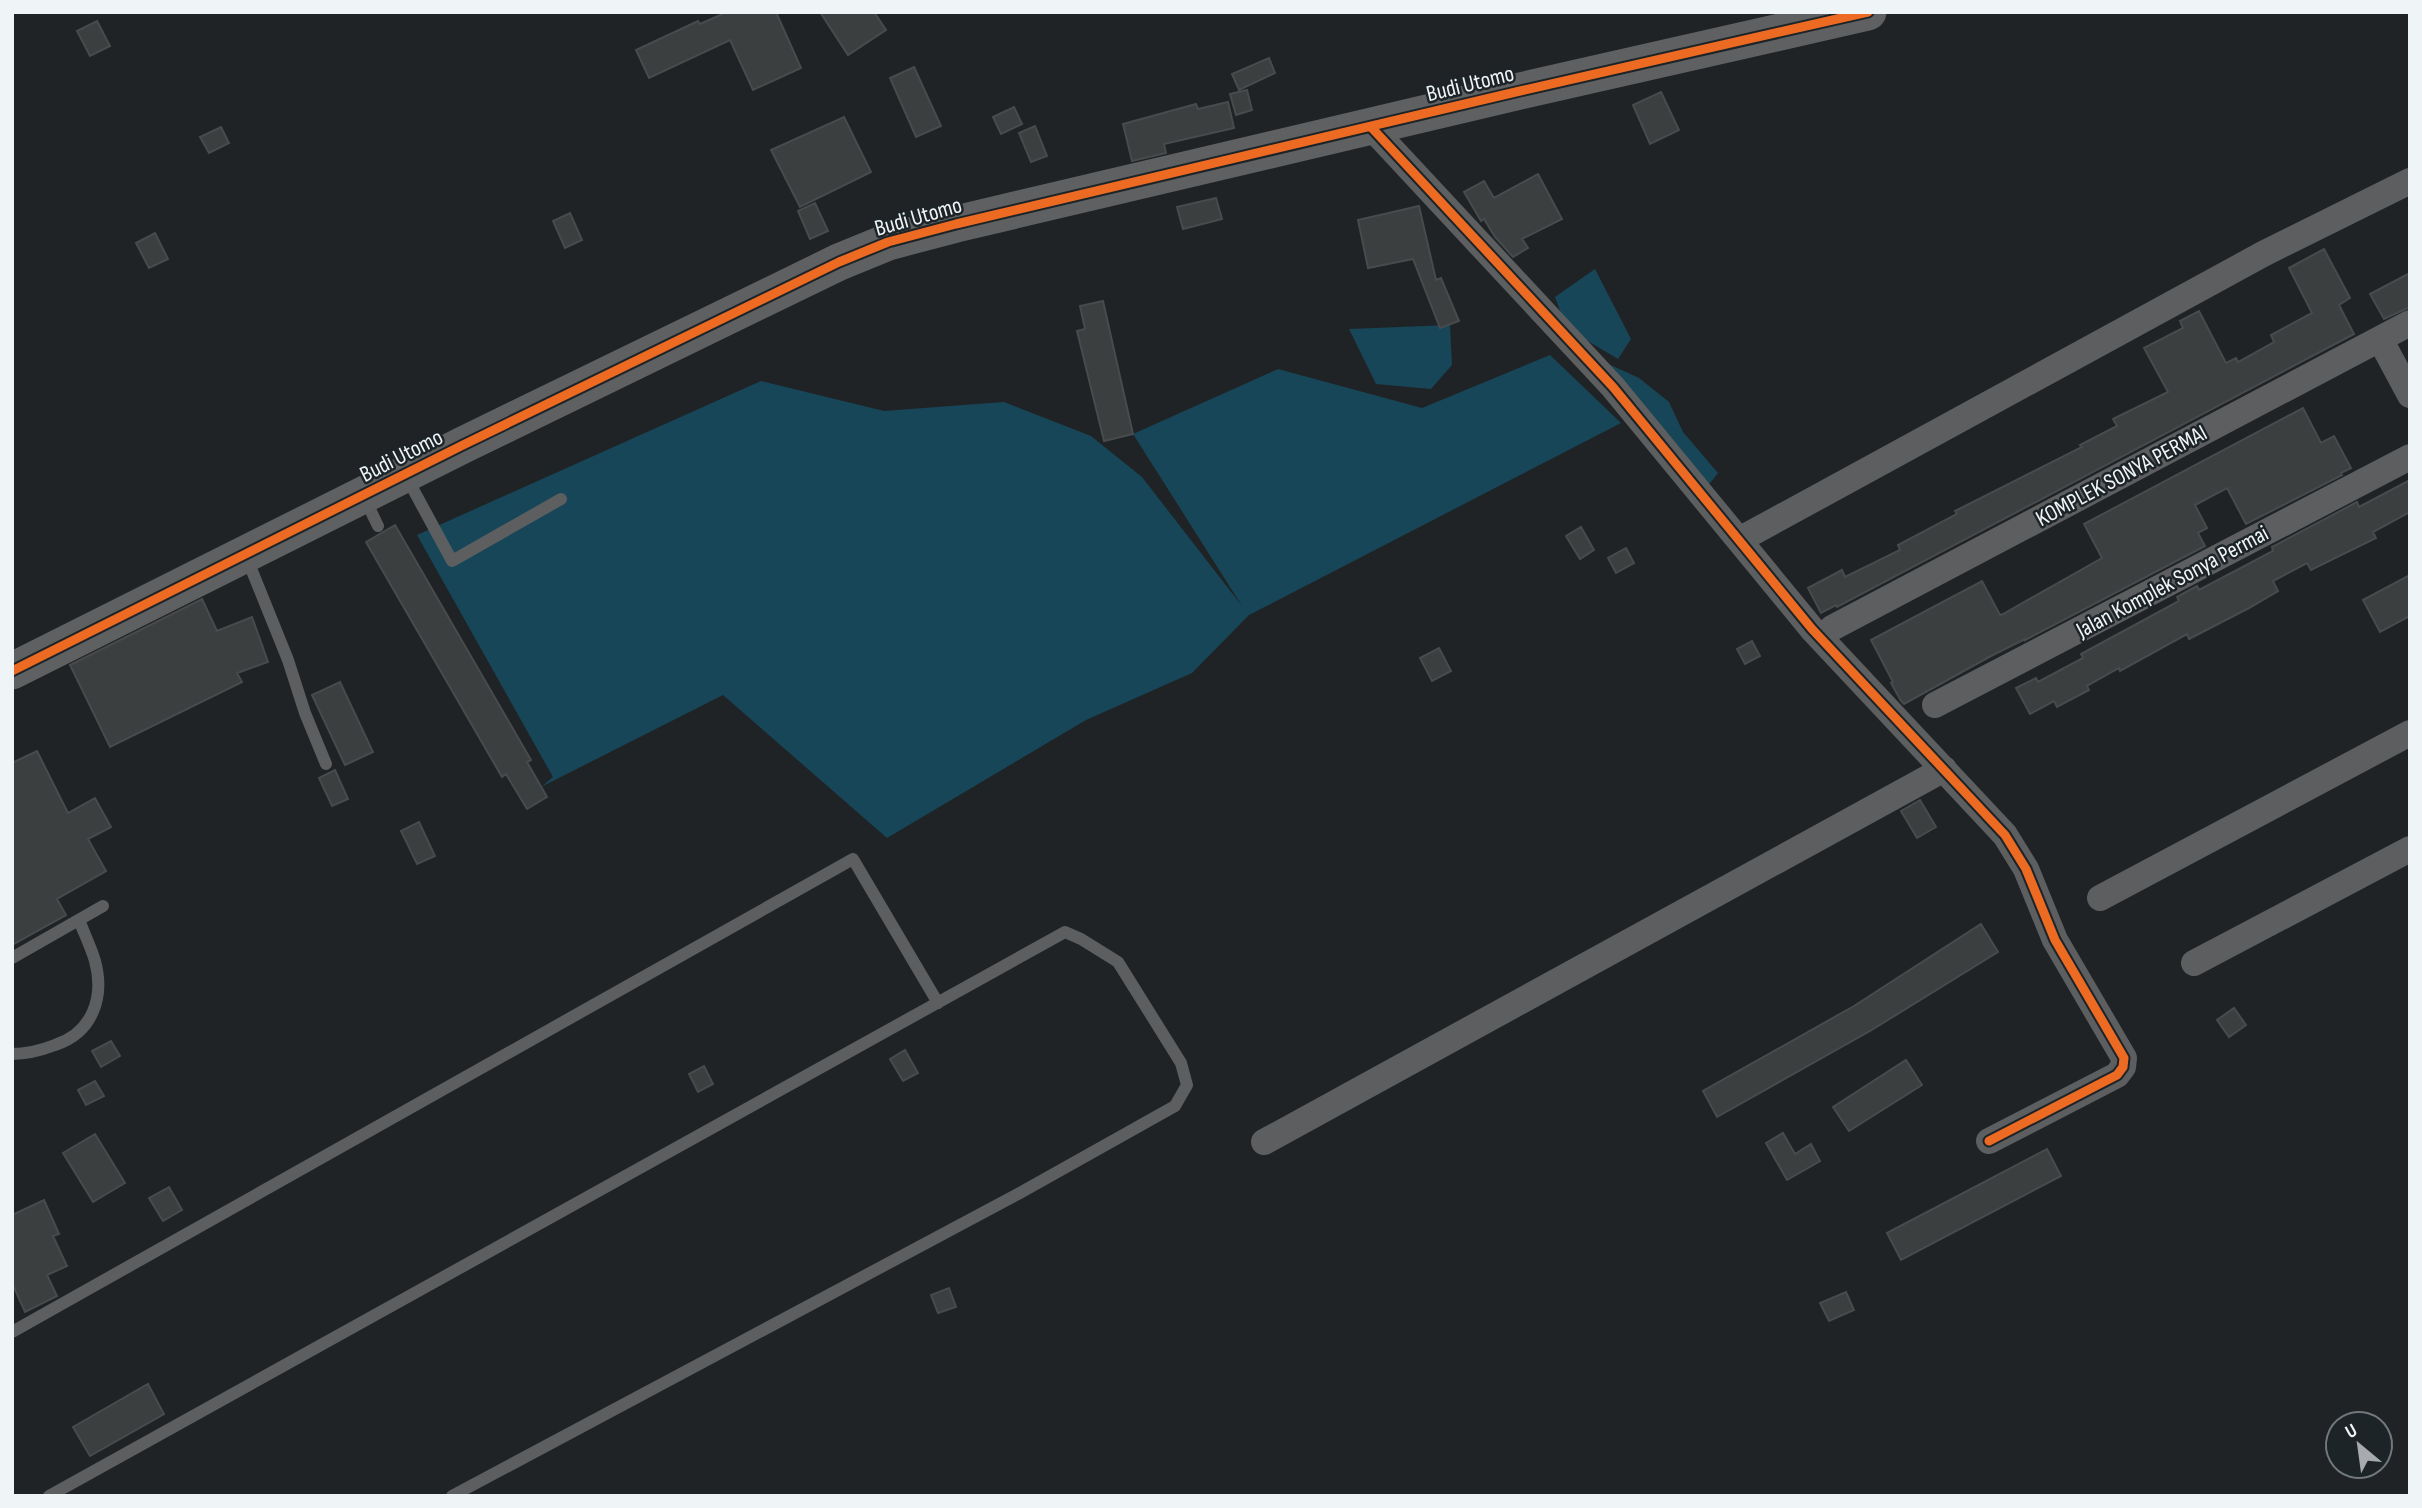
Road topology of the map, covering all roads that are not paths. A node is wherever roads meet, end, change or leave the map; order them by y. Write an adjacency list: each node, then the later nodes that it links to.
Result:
1 (1868, 12): 2 (street, Budi Utomo)
2 (1371, 127): 8 (street, Budi Utomo); 10 (street)
3 (2410, 181): 10 (street)
4 (2410, 323): 5 (street, KOMPLEK SONYA PERMAI)
5 (2380, 339): 6 (street); 12 (street, KOMPLEK SONYA PERMAI)
6 (2410, 395)
7 (2410, 457): 14 (street, Jalan Komplek Sonya Permai)
8 (405, 475): 9 (lane); 11 (street, Budi Utomo)
9 (561, 499)
10 (1739, 540): 17 (street)
11 (246, 556): 13 (street, Budi Utomo); 16 (lane)
12 (1832, 628)
13 (12, 671)
14 (1935, 705)
15 (2410, 733): 19 (street)
16 (326, 764)
17 (1944, 769): 26 (street); 27 (street)
18 (2410, 849): 23 (street)
19 (2100, 898)
20 (103, 906): 21 (lane)
21 (79, 920): 22 (lane); 25 (lane)
22 (12, 958)
23 (2194, 963)
24 (938, 1003): 28 (lane); 29 (lane); 30 (lane)
25 (12, 1054)
26 (1989, 1141)
27 (1264, 1142)
28 (12, 1332)
29 (49, 1496)
30 (452, 1496)

